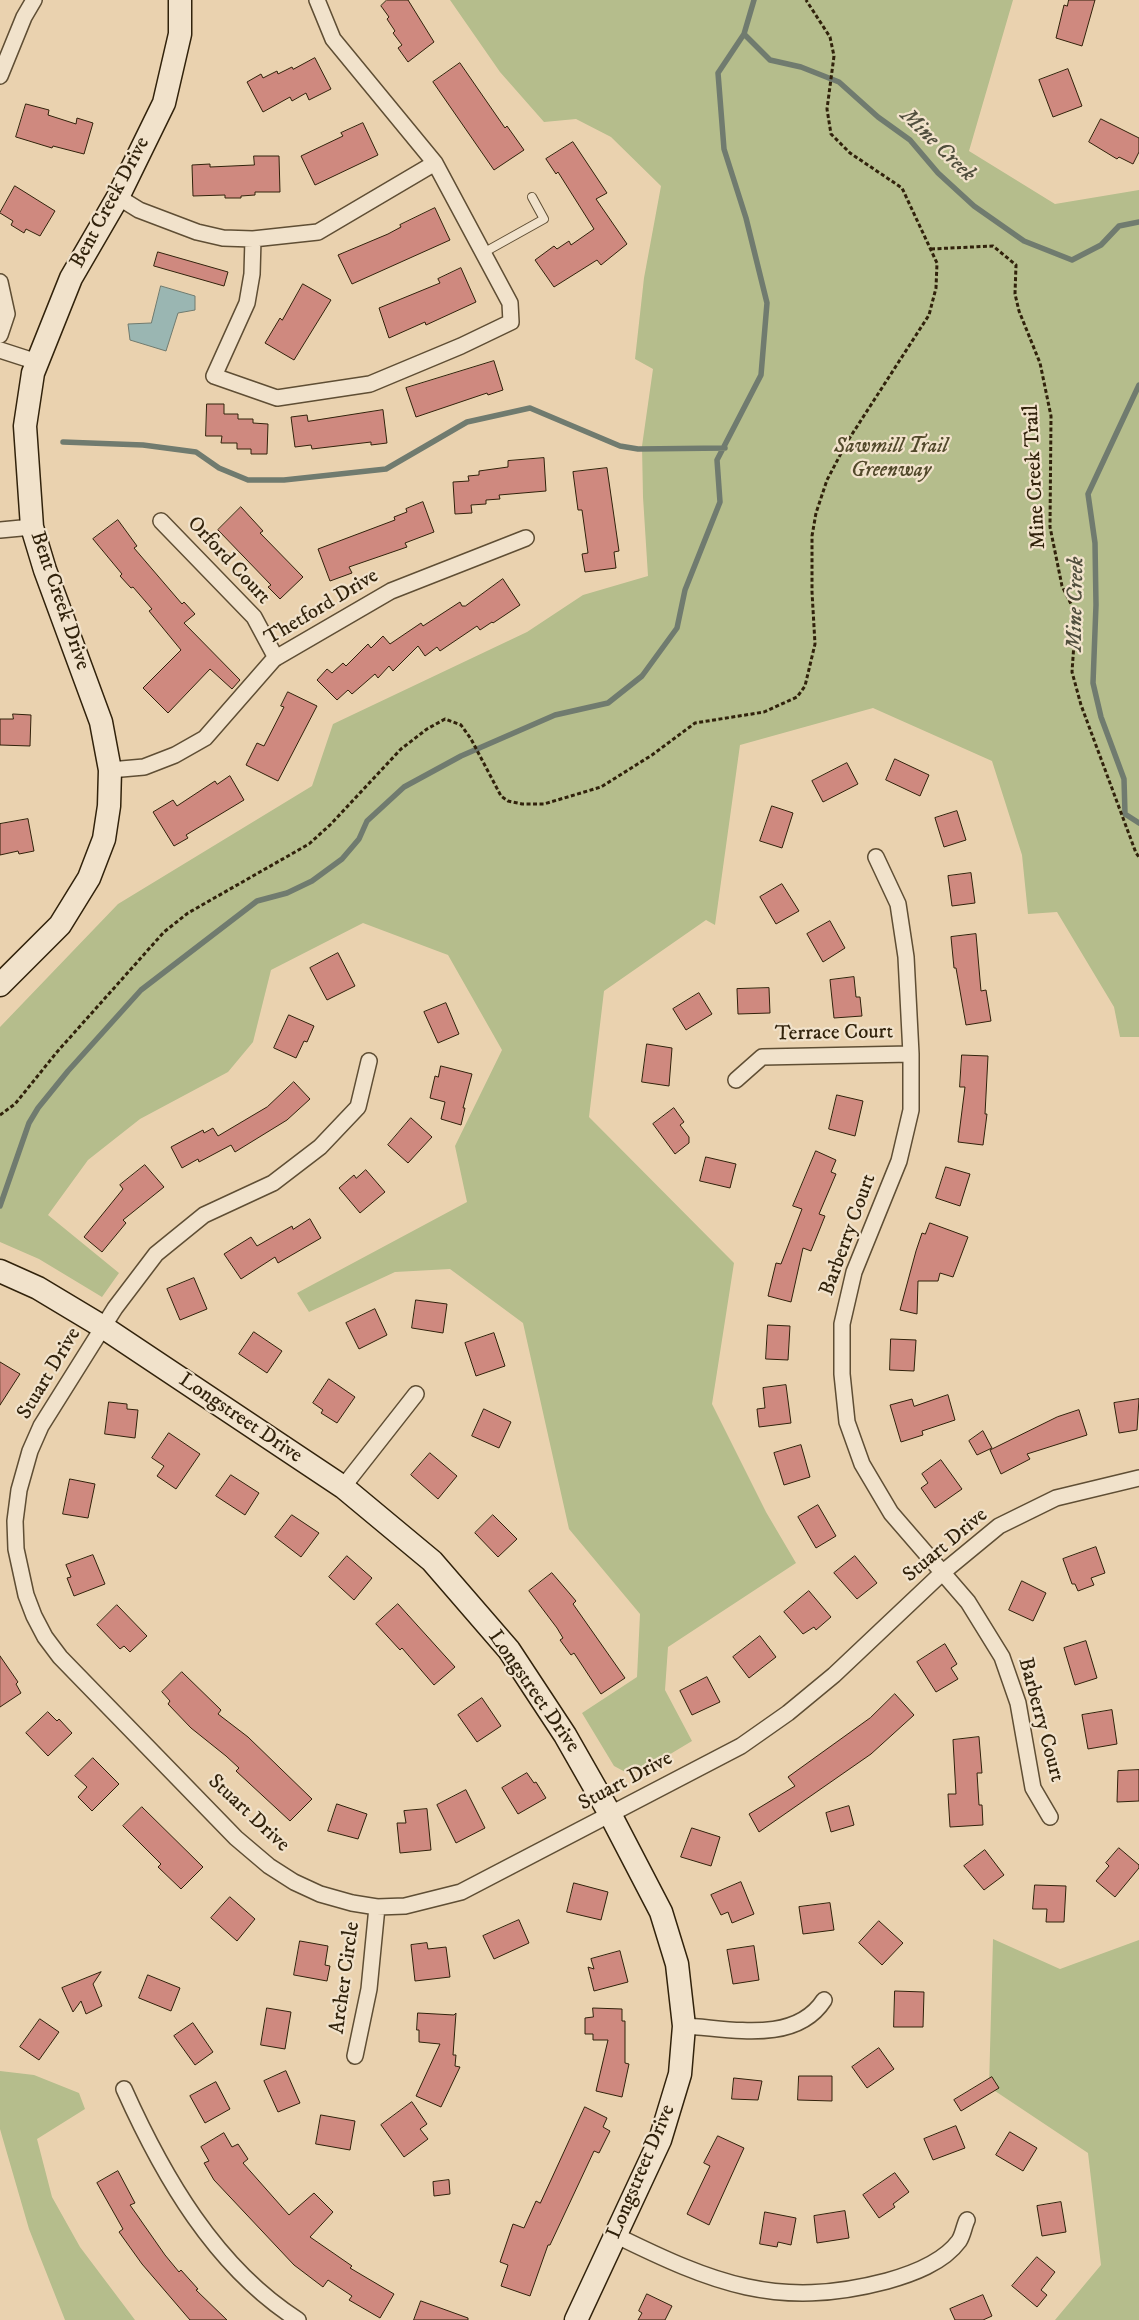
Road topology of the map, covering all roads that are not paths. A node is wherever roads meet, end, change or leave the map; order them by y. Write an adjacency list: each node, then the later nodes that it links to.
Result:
1 (34, 0): 4 (street)
2 (180, 0): 6 (street, Bent Creek Drive)
3 (317, 0): 5 (street)
4 (0, 76)
5 (435, 163): 8 (street); 9 (street)
6 (118, 196): 8 (street); 13 (street, Bent Creek Drive)
7 (532, 197): 9 (lane)
8 (253, 239): 9 (street)
9 (483, 253)
10 (0, 282): 11 (street)
11 (0, 335)
12 (0, 350): 13 (street)
13 (37, 362): 15 (street, Bent Creek Drive)
14 (161, 521): 18 (street, Orford Court)
15 (32, 527): 16 (street); 19 (street, Bent Creek Drive)
16 (0, 530)
17 (526, 538): 18 (street, Thetford Drive)
18 (276, 658): 19 (street, Thetford Drive)
19 (110, 770): 21 (street, Bent Creek Drive)
20 (876, 857): 22 (street, Barberry Court)
21 (0, 985)
22 (911, 1054): 24 (street, Terrace Court); 30 (street, Barberry Court)
23 (369, 1061): 26 (street, Stuart Drive)
24 (736, 1080)
25 (0, 1270): 26 (street, Longstreet Drive)
26 (103, 1327): 29 (street, Longstreet Drive); 33 (street, Stuart Drive)
27 (416, 1394): 29 (street)
28 (1139, 1478): 30 (street, Stuart Drive)
29 (344, 1487): 31 (street, Longstreet Drive)
30 (942, 1573): 31 (street, Stuart Drive); 32 (street, Barberry Court)
31 (610, 1814): 33 (street, Stuart Drive); 35 (street, Longstreet Drive)
32 (1050, 1817)
33 (378, 1907): 36 (street, Archer Circle)
34 (824, 2000): 35 (street)
35 (684, 2026): 39 (street, Longstreet Drive)
36 (355, 2056)
37 (124, 2089): 40 (street)
38 (967, 2220): 39 (street)
39 (615, 2234): 41 (street, Longstreet Drive)
40 (298, 2320)
41 (576, 2320)

